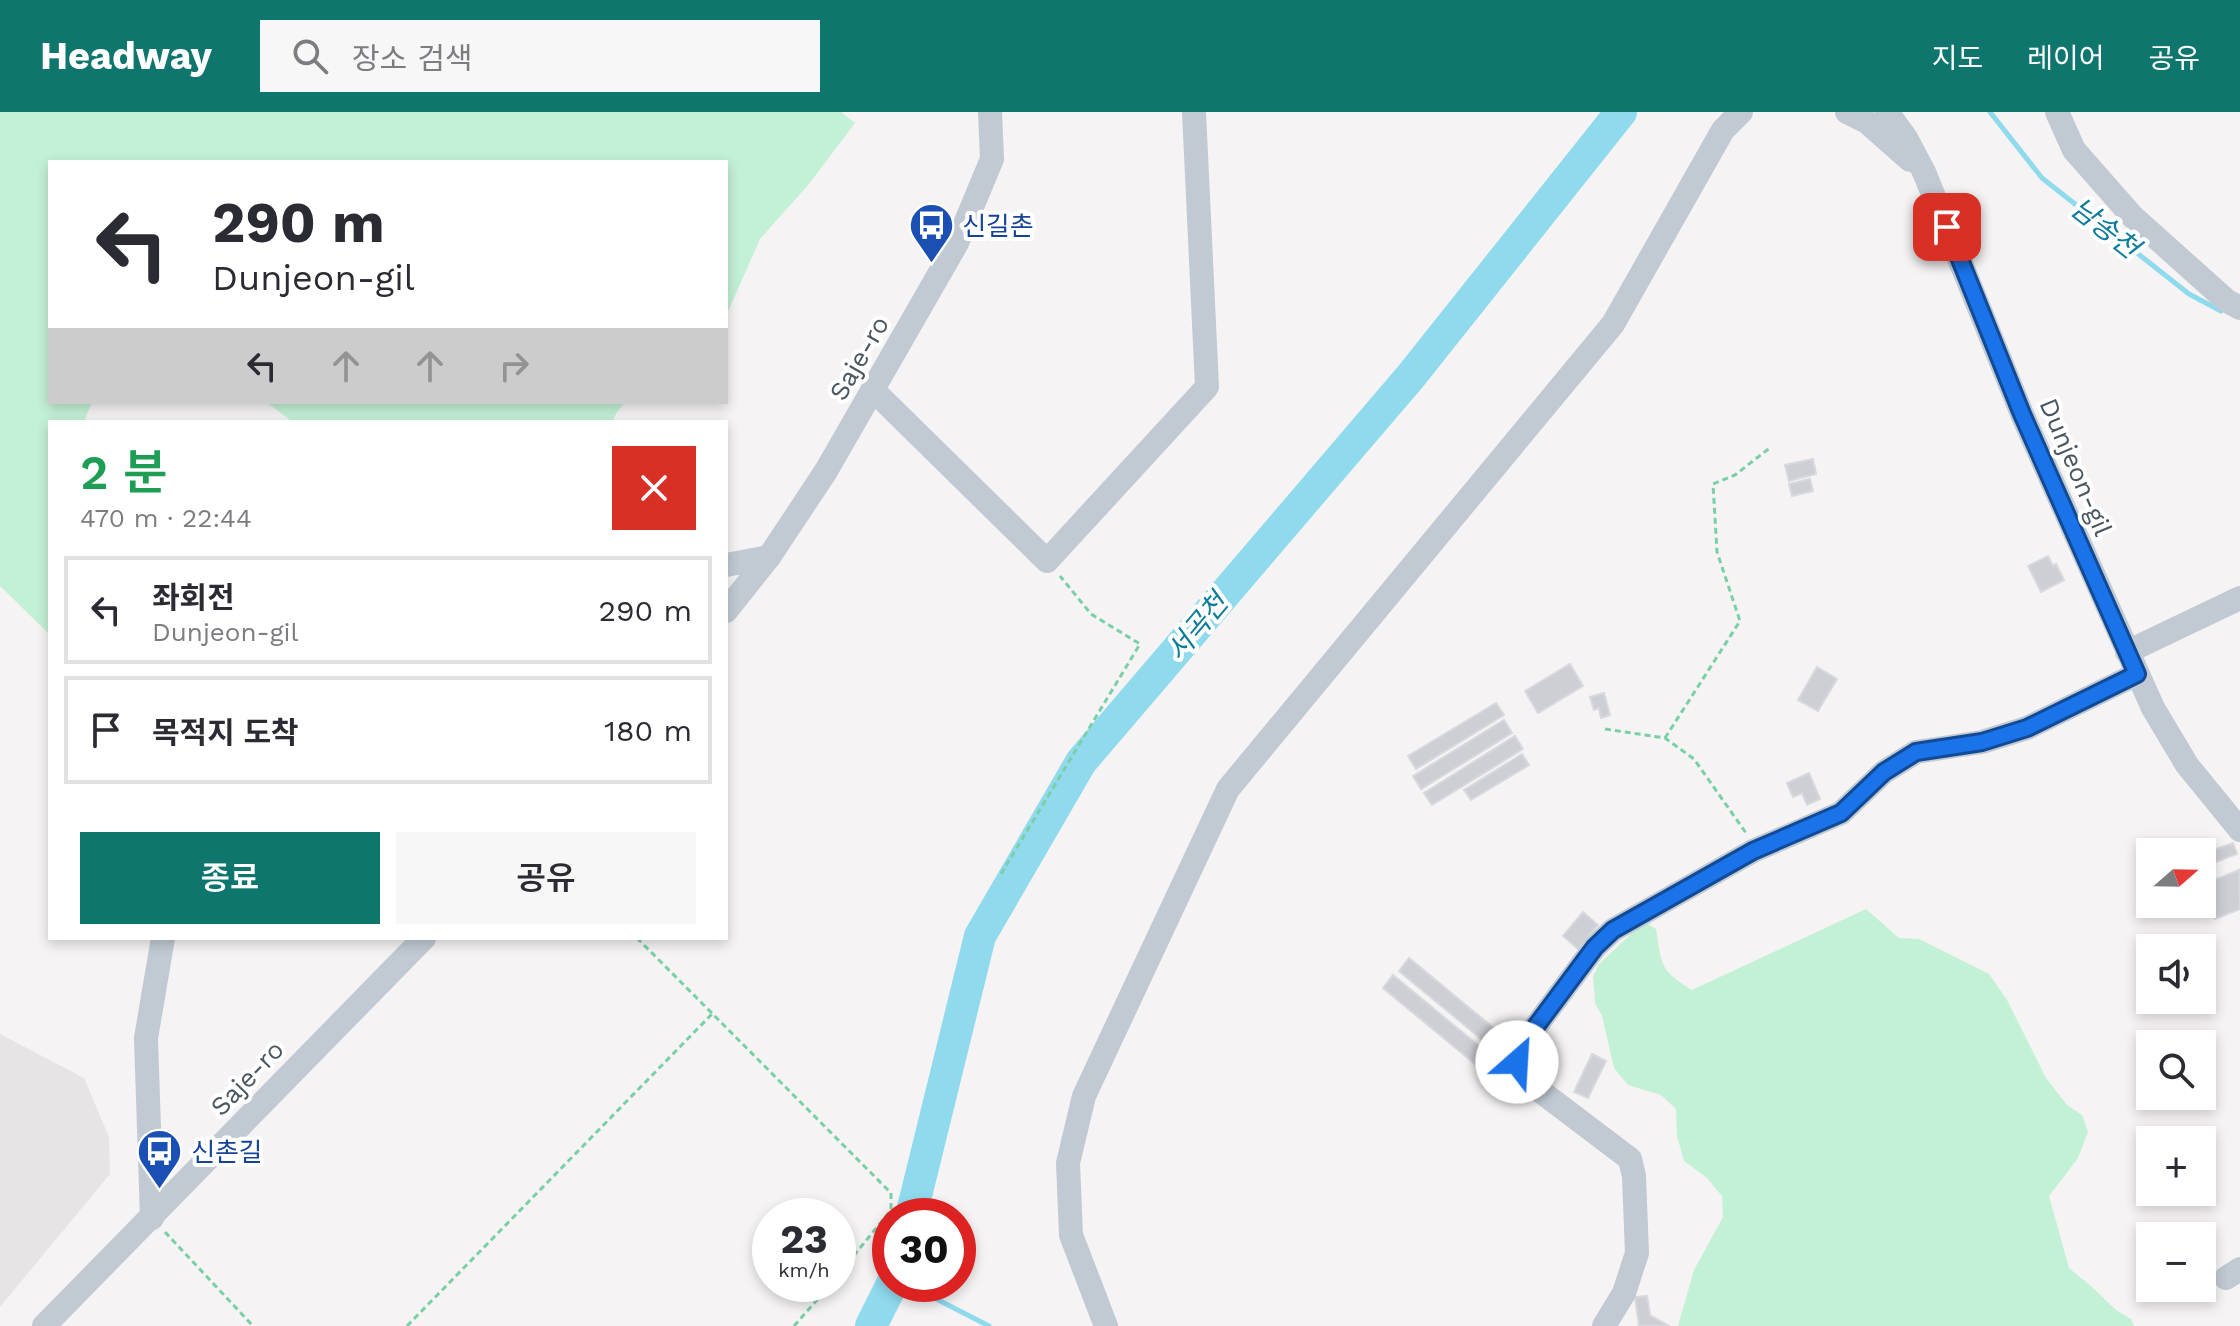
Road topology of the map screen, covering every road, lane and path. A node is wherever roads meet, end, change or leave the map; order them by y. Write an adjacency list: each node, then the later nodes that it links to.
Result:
1 (990, 112): 9 (street, Saje-ro)
2 (1194, 112): 12 (street)
3 (1741, 112): 33 (street)
4 (1847, 112): 7 (street)
5 (1887, 112): 7 (street, Dunjeon-gil)
6 (2057, 112): 8 (street)
7 (1924, 172): 16 (street, Dunjeon-gil)
8 (2240, 308)
9 (873, 390): 11 (street, Saje-ro); 12 (street)
10 (1771, 447): 18 (path)
11 (769, 557): 13 (street); 15 (street, Saje-ro)
12 (1047, 561): 21 (path)
13 (728, 565)
14 (2240, 598): 16 (street)
15 (728, 608)
16 (2132, 663): 19 (street, Dunjeon-gil); 20 (street)
17 (1605, 729): 18 (path)
18 (1665, 738): 20 (path)
19 (2240, 830)
20 (1757, 849): 34 (street)
21 (1001, 874)
22 (163, 940): 26 (street)
23 (422, 940): 26 (street, Saje-ro)
24 (639, 940): 25 (path)
25 (712, 1014): 27 (path); 31 (path)
26 (152, 1218): 29 (street, Saje-ro); 30 (path)
27 (856, 1253)
28 (815, 1302): 32 (path)
29 (44, 1326)
30 (253, 1326)
31 (407, 1326)
32 (794, 1326)
33 (1106, 1326)
34 (1604, 1326)

